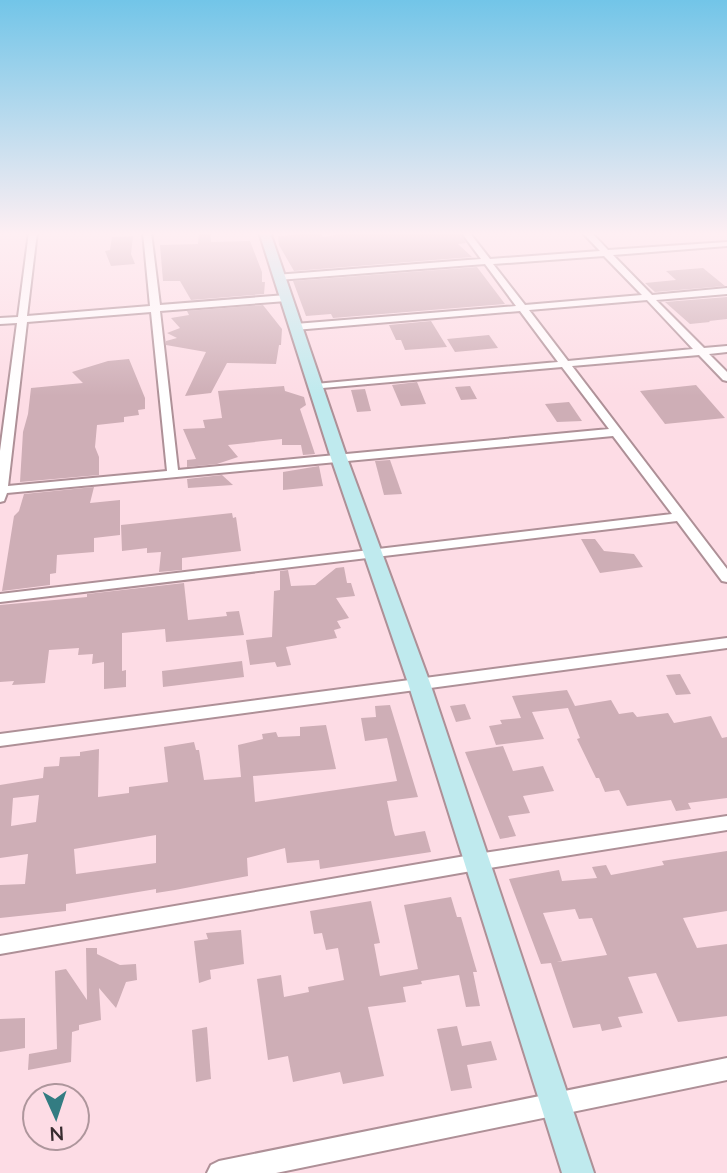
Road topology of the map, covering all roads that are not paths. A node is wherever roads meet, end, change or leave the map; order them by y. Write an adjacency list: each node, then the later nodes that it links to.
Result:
1 (25, 287): 11 (street)
2 (153, 287): 10 (street)
3 (282, 287): 7 (street)
4 (506, 287): 9 (street)
5 (638, 287): 8 (street)
6 (727, 291): 8 (street)
7 (286, 298): 10 (street); 13 (street)
8 (649, 298): 9 (street); 15 (street)
9 (522, 308): 13 (street); 16 (street)
10 (156, 309): 11 (street); 21 (street)
11 (21, 319): 12 (street); 22 (street)
12 (0, 321)
13 (295, 327): 18 (street)
14 (727, 349): 15 (street)
15 (700, 351): 16 (street); 17 (street)
16 (564, 363): 18 (street); 19 (street)
17 (727, 378)
18 (315, 387): 20 (street)
19 (617, 432): 20 (street); 23 (street)
20 (339, 458): 21 (street); 24 (street)
21 (173, 475): 22 (street)
22 (1, 493)
23 (678, 517): 24 (street); 25 (street)
24 (373, 555): 26 (street); 28 (street)
25 (727, 578)
26 (0, 598)
27 (727, 643): 28 (street)
28 (419, 683): 29 (street); 31 (street)
29 (0, 740)
30 (727, 823): 31 (street)
31 (477, 862): 32 (street); 34 (street)
32 (0, 944)
33 (727, 1069): 34 (street)
34 (555, 1104): 35 (street); 36 (street)
35 (232, 1172)
36 (578, 1173)

